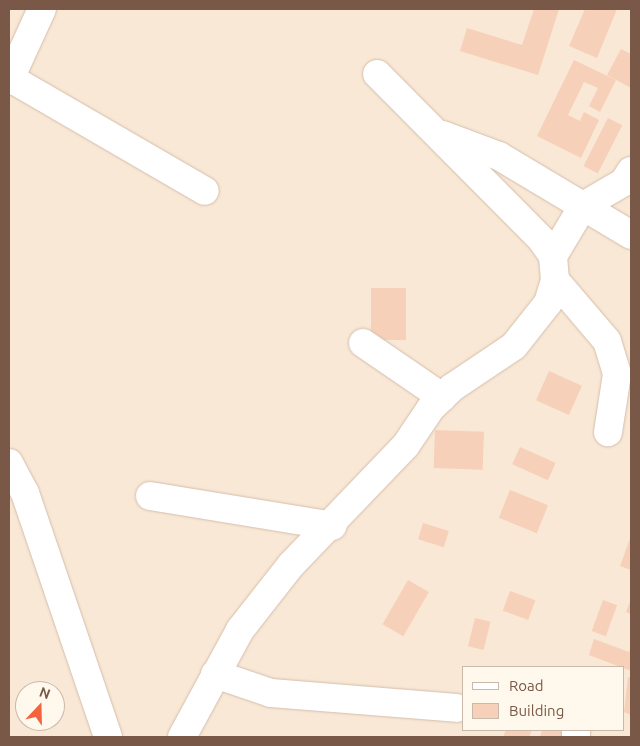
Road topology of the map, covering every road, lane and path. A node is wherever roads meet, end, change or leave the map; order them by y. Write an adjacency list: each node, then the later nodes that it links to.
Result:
1 (42, 9): 3 (street)
2 (377, 74): 4 (street)
3 (10, 79): 6 (street)
4 (434, 132): 7 (street); 9 (street)
5 (631, 171): 7 (street)
6 (205, 191)
7 (582, 206): 8 (street); 9 (street)
8 (631, 235)
9 (554, 268): 11 (street); 12 (street)
10 (363, 343): 11 (street)
11 (442, 397): 15 (street)
12 (608, 432)
13 (9, 463): 18 (street)
14 (150, 496): 15 (street)
15 (333, 526): 16 (street)
16 (215, 674): 17 (street); 19 (street)
17 (456, 708)
18 (108, 737)
19 (182, 737)

